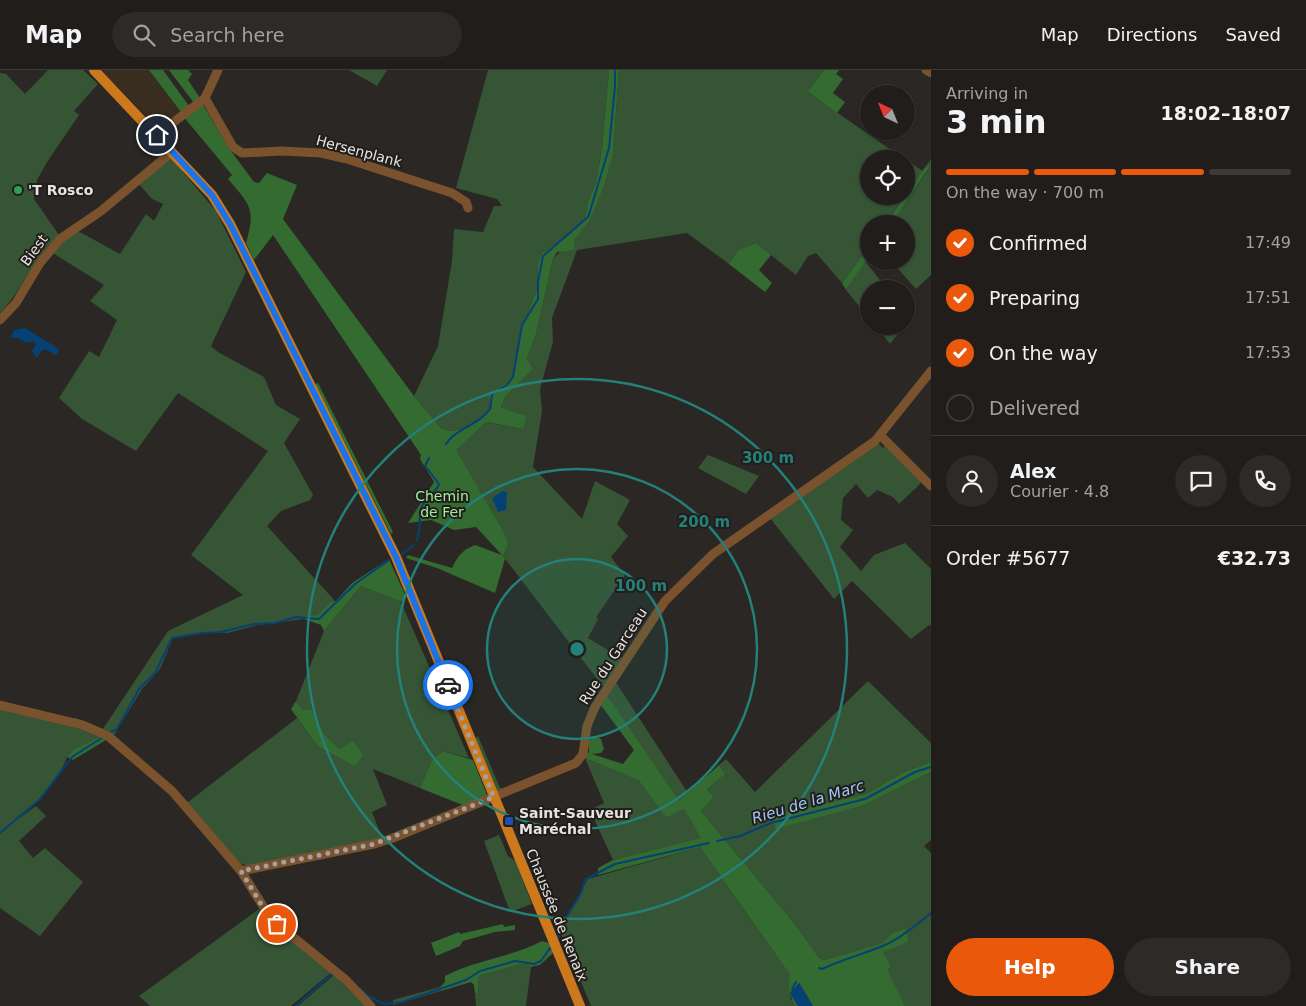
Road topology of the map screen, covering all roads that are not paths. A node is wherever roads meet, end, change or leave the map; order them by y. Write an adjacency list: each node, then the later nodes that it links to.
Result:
1 (94, 70): 6 (main road, Chaussée de Renaix)
2 (218, 70): 5 (street)
3 (926, 70): 4 (street)
4 (931, 74)
5 (205, 98): 6 (street); 8 (street, Hersenplank)
6 (157, 135): 7 (main road, Chaussée de Renaix)
7 (172, 152): 9 (street, Biest); 14 (main road, Chaussée de Renaix)
8 (468, 208)
9 (0, 320)
10 (931, 371): 11 (street, Rue du Garceau)
11 (880, 435): 12 (street); 14 (street, Rue du Garceau)
12 (931, 486)
13 (0, 705): 15 (street)
14 (494, 797): 15 (street, Rue du Garceau); 17 (main road, Chaussée de Renaix)
15 (241, 871): 16 (street)
16 (371, 1006)
17 (580, 1006)

